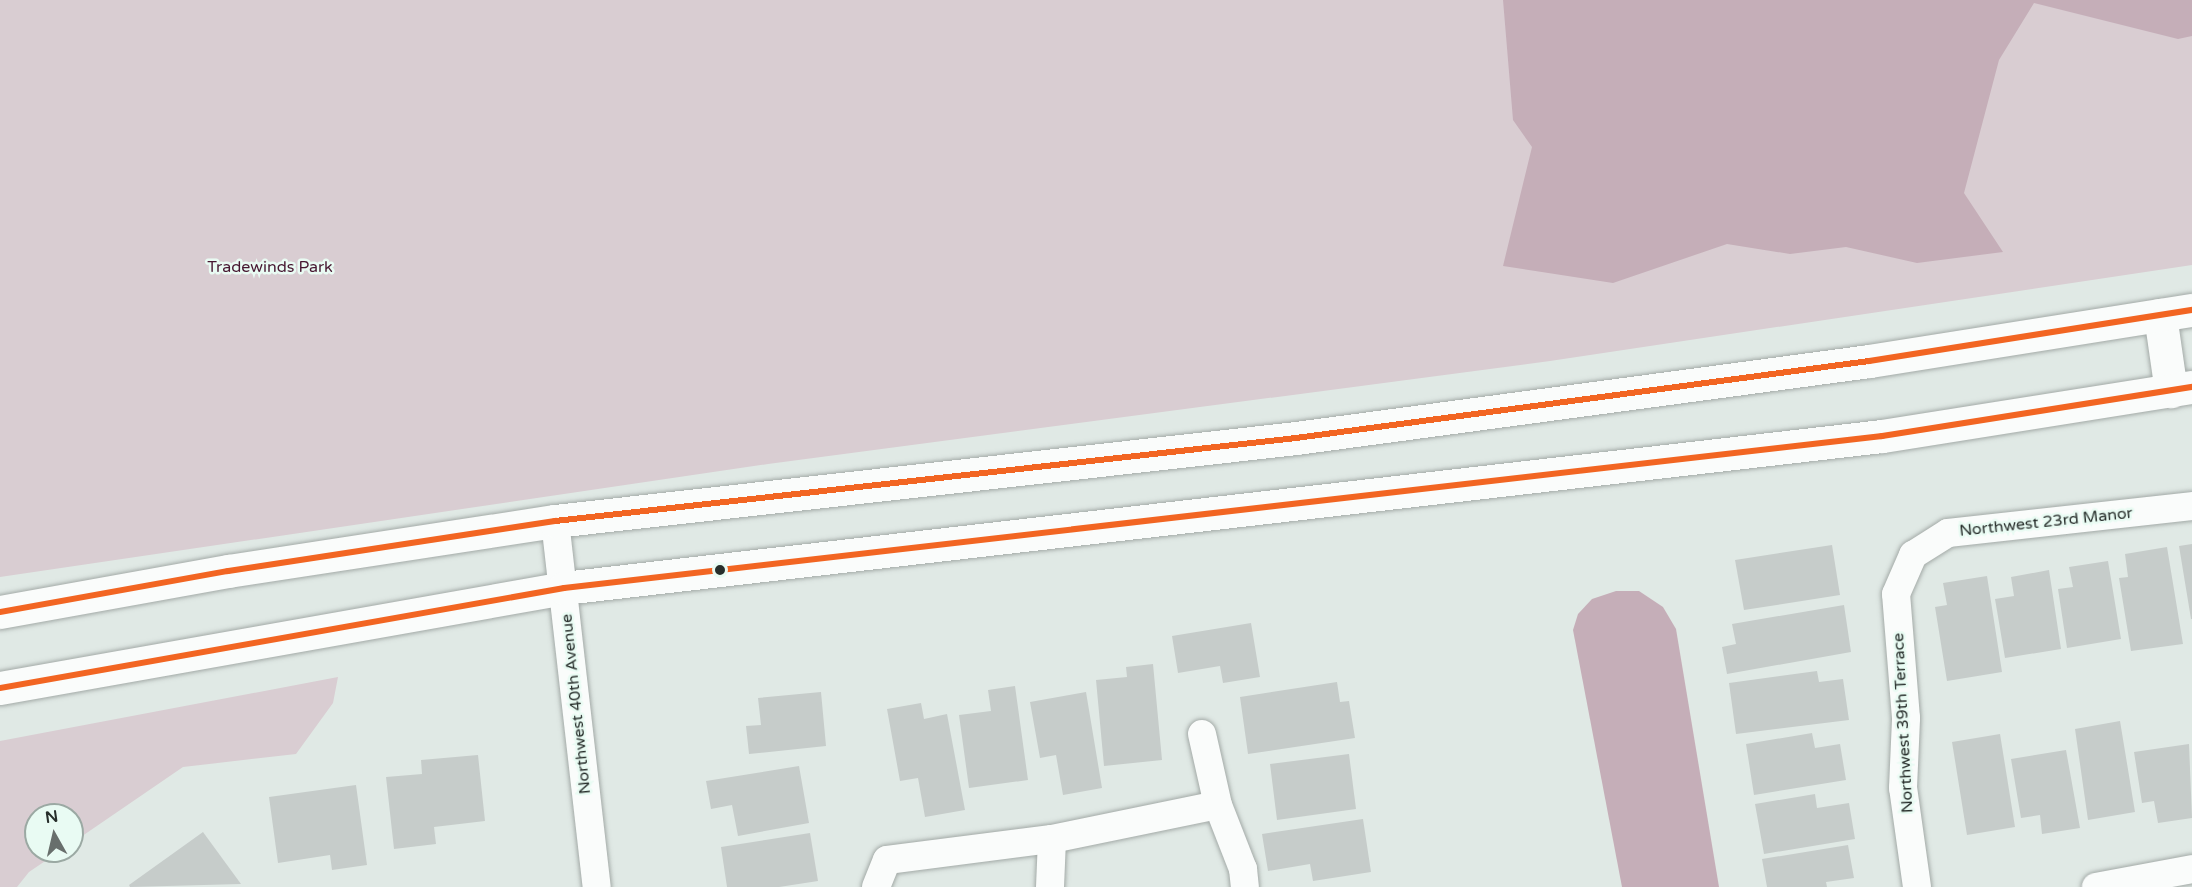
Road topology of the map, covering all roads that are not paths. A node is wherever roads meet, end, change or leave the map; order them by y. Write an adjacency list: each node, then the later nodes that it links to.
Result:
1 (2192, 310): 2 (main road)
2 (2160, 315): 3 (main road); 5 (main road)
3 (2182, 389): 6 (main road)
4 (2192, 506): 7 (street, Northwest 23rd Manor)
5 (555, 521): 6 (street, Northwest 40th Avenue); 8 (main road)
6 (564, 588): 9 (main road); 14 (street, Northwest 40th Avenue)
7 (1896, 594): 18 (street, Northwest 39th Terrace)
8 (0, 612)
9 (0, 688)
10 (1202, 734): 11 (street)
11 (1218, 805): 12 (street); 17 (street)
12 (1052, 839): 15 (street); 16 (street)
13 (2192, 869): 19 (street)
14 (597, 887)
15 (876, 887)
16 (1050, 887)
17 (1245, 887)
18 (1917, 887)
19 (2096, 887)

